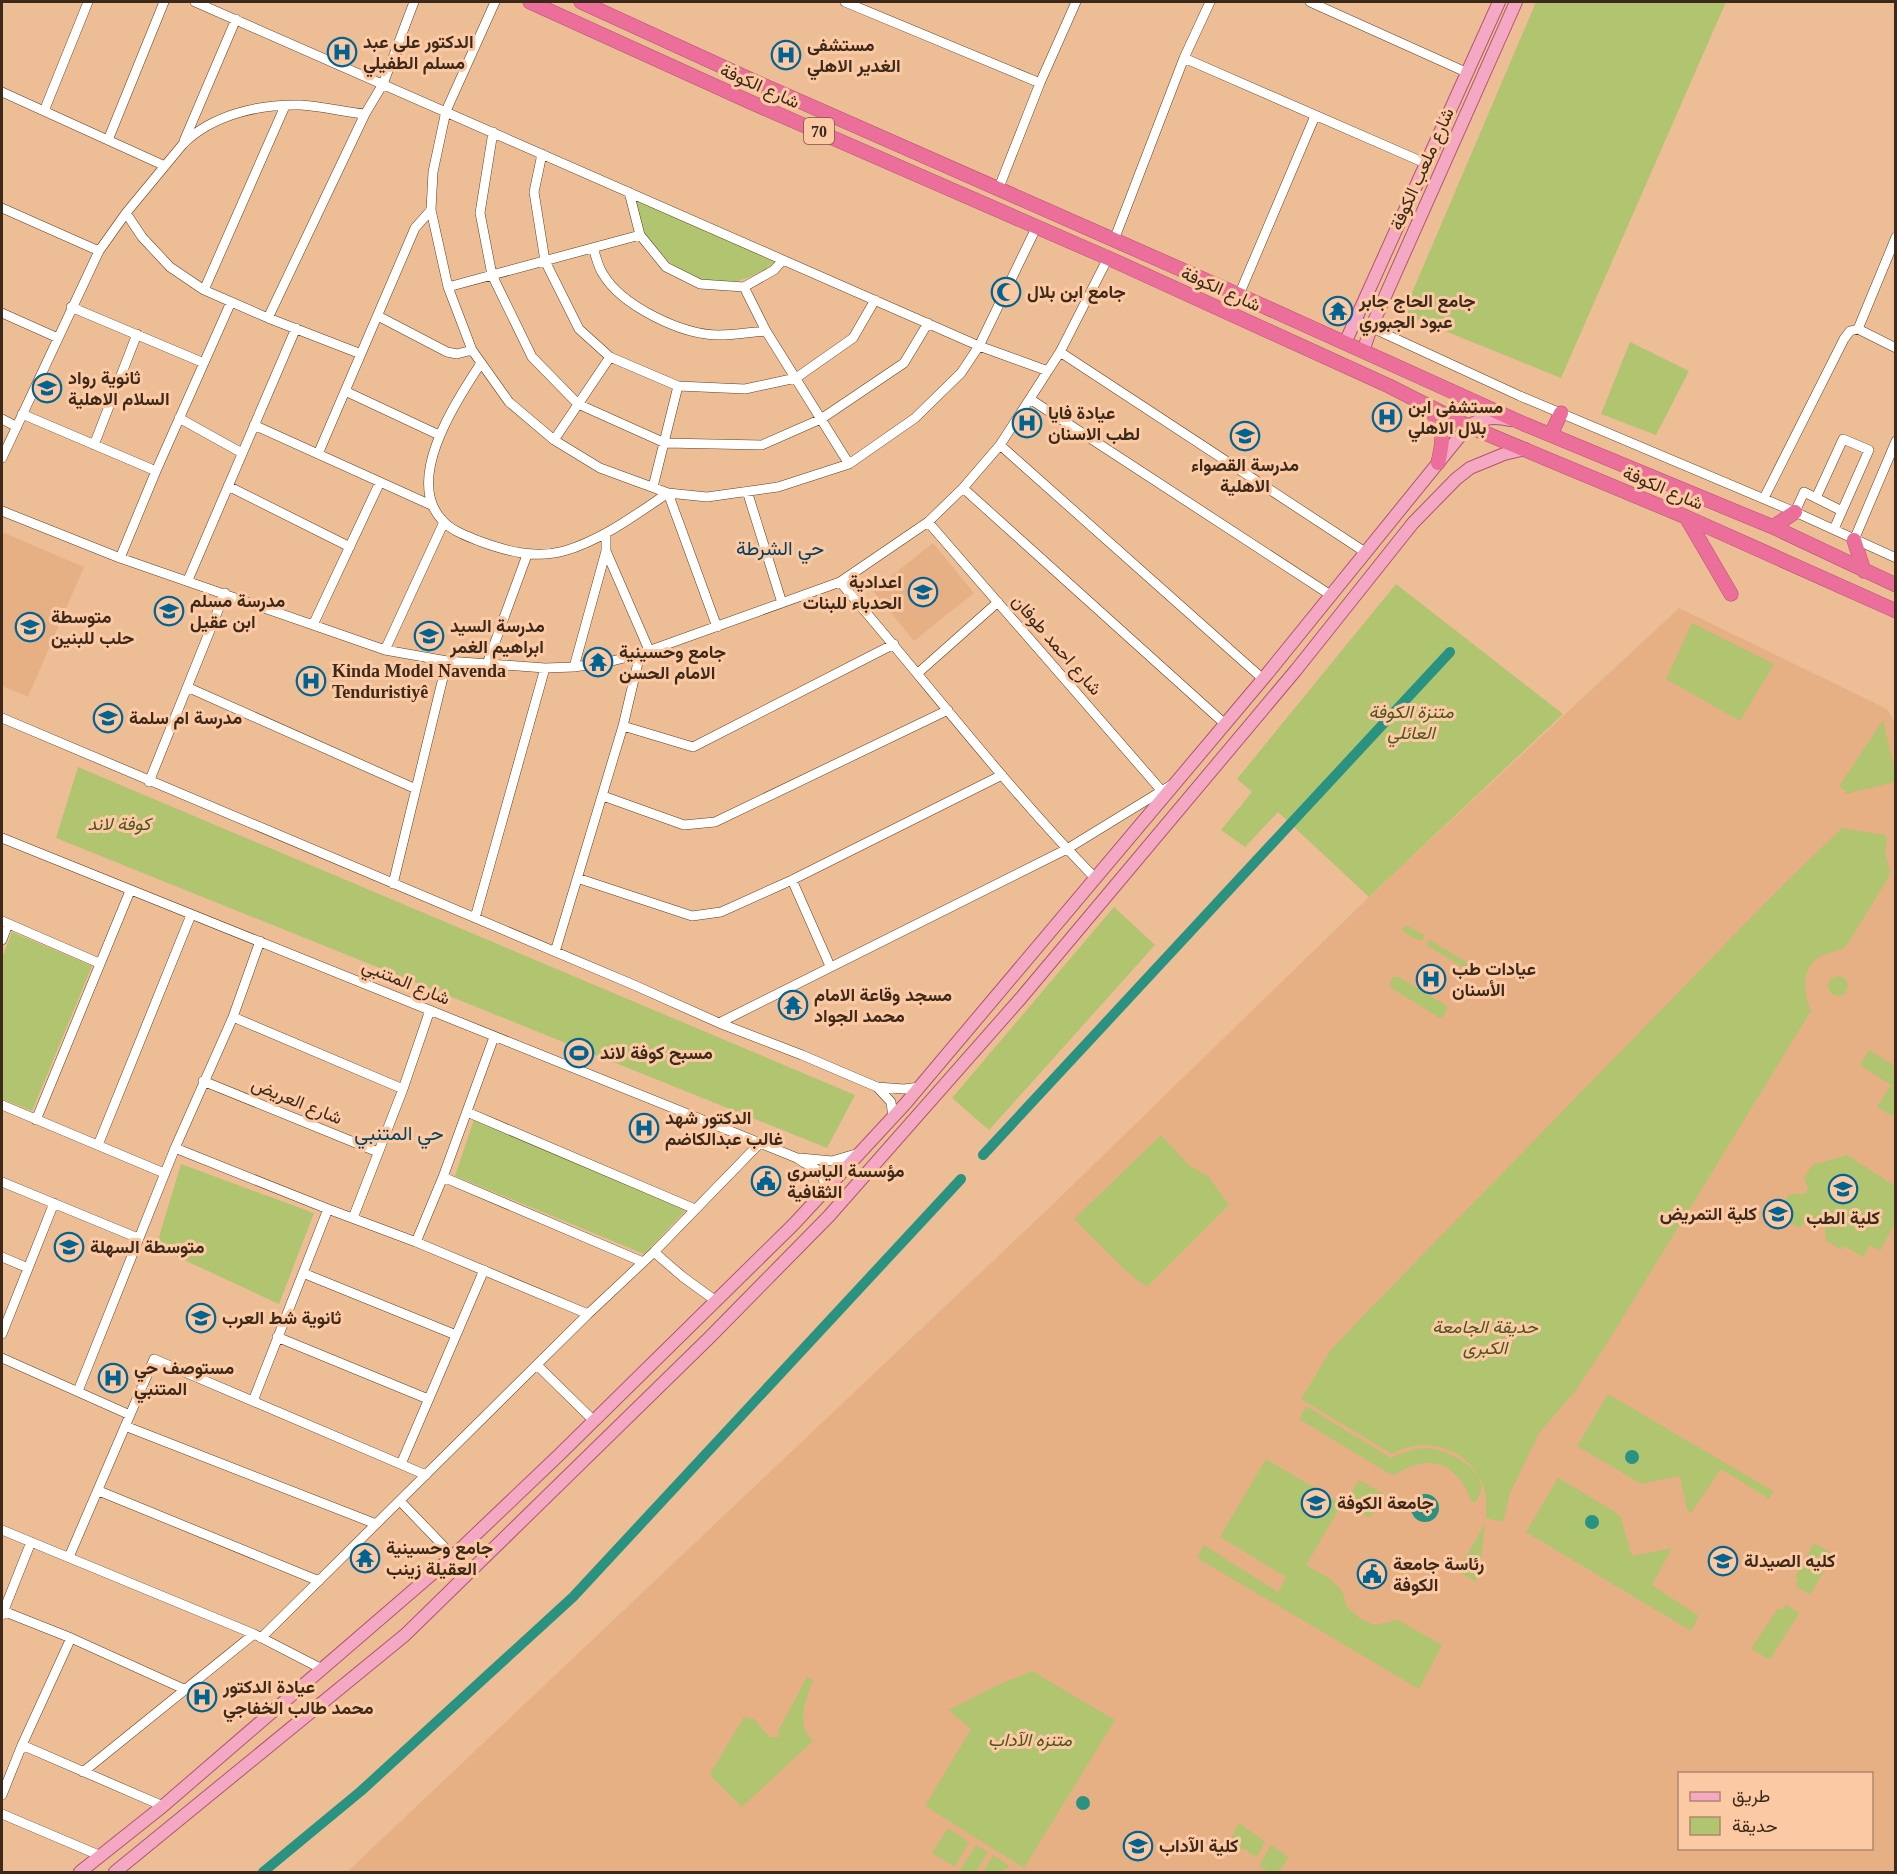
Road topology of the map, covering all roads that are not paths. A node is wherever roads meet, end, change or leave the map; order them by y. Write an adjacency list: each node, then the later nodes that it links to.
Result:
1 (88, 2): 29 (street)
2 (164, 2): 34 (street)
3 (195, 2): 14 (street)
4 (414, 2): 24 (street)
5 (495, 2): 30 (street)
6 (530, 2): 22 (highway, شارع الكوفة / 70)
7 (581, 2): 20 (highway, شارع الكوفة / 70)
8 (845, 2): 23 (street)
9 (1075, 2): 23 (street)
10 (1210, 2): 19 (street)
11 (1310, 2): 21 (street)
12 (1499, 2): 15 (main road, شارع ملعب الكوفة)
13 (1516, 2): 16 (main road, شارع ملعب الكوفة)
14 (236, 19): 24 (street); 35 (street)
15 (1490, 21): 16 (main road); 17 (main road, شارع ملعب الكوفة)
16 (1505, 27): 18 (main road, شارع ملعب الكوفة)
17 (1478, 50): 18 (main road); 21 (main road, شارع ملعب الكوفة)
18 (1493, 56): 67 (main road, شارع ملعب الكوفة)
19 (1184, 58): 32 (street); 47 (street)
20 (726, 68): 22 (highway); 26 (highway, شارع الكوفة / 70)
21 (1468, 73): 37 (main road, شارع ملعب الكوفة)
22 (696, 77): 28 (highway, شارع الكوفة / 70)
23 (1040, 83): 39 (street)
24 (383, 84): 30 (street); 31 (street)
25 (2, 92): 29 (street)
26 (799, 101): 28 (highway); 39 (highway, شارع الكوفة / 70)
27 (285, 106): 31 (street); 35 (street); 56 (street)
28 (762, 107): 44 (highway, شارع الكوفة / 70)
29 (44, 111): 34 (street)
30 (446, 111): 33 (street); 42 (street)
31 (365, 114): 63 (street)
32 (1315, 116): 37 (street); 57 (street)
33 (493, 132): 36 (street); 53 (street)
34 (108, 140): 38 (street)
35 (183, 144): 38 (street)
36 (542, 154): 40 (street); 52 (street)
37 (1425, 163): 64 (main road, شارع ملعب الكوفة)
38 (165, 166): 43 (street)
39 (998, 190): 47 (highway, شارع الكوفة / 70)
40 (629, 192): 45 (street); 51 (street)
41 (2, 208): 49 (street)
42 (431, 210): 54 (street); 62 (street)
43 (126, 213): 49 (street); 56 (street)
44 (1037, 226): 50 (highway, شارع الكوفة / 70); 73 (street)
45 (640, 235): 48 (street); 55 (street)
46 (1896, 237): 68 (street)
47 (1114, 240): 57 (highway, شارع الكوفة / 70)
48 (593, 248): 52 (street); 69 (street)
49 (99, 251): 60 (street)
50 (1108, 258): 77 (street); 86 (highway, شارع الكوفة / 70)
51 (783, 260): 55 (street); 58 (street)
52 (545, 261): 53 (street); 79 (street)
53 (492, 275): 54 (street); 89 (street)
54 (448, 287): 75 (street)
55 (744, 287): 69 (street)
56 (204, 290): 59 (street)
57 (1239, 295): 72 (highway, شارع الكوفة / 70)
58 (875, 300): 65 (street); 84 (street)
59 (231, 302): 63 (street); 80 (street)
60 (71, 307): 70 (street); 71 (street)
61 (2, 313): 71 (street)
62 (378, 316): 75 (street); 78 (street)
63 (268, 318): 66 (street)
64 (1355, 320): 67 (street); 72 (main road, شارع ملعب الكوفة)
65 (928, 323): 73 (street); 95 (street)
66 (296, 328): 78 (street); 97 (street)
67 (1371, 328): 76 (main road, شارع ملعب الكوفة); 91 (street)
68 (1858, 329): 74 (street); 121 (street)
69 (766, 331): 84 (street)
70 (137, 334): 80 (street); 105 (street)
71 (58, 338): 92 (street)
72 (1345, 343): 76 (highway, شارع الكوفة / 70)
73 (979, 346): 83 (street); 112 (street)
74 (1896, 348)
75 (472, 350): 81 (street)
76 (1363, 351): 82 (highway, شارع الكوفة / 70)
77 (1060, 352): 83 (street); 138 (street)
78 (361, 354): 87 (street)
79 (610, 357): 85 (street); 89 (street)
80 (204, 363): 93 (street)
81 (481, 363): 101 (street); 102 (street)
82 (1393, 364): 86 (highway); 96 (highway, شارع الكوفة / 70)
83 (1048, 371): 88 (street)
84 (796, 378): 85 (street); 95 (street)
85 (678, 386): 104 (street)
86 (1389, 386): 90 (highway, شارع الكوفة / 70)
87 (345, 391): 101 (street); 109 (street)
88 (1030, 399): 106 (street); 151 (street)
89 (578, 404): 102 (street); 104 (street)
90 (1427, 406): 98 (highway, شارع الكوفة / 70); 111 (highway)
91 (1561, 413): 100 (highway); 121 (street)
92 (22, 414): 99 (street); 105 (street)
93 (179, 418): 108 (street); 113 (street)
94 (2, 419): 99 (street)
95 (821, 419): 104 (street); 112 (street)
96 (1524, 424): 98 (main road); 100 (highway, شارع الكوفة / 70)
97 (254, 425): 108 (street); 109 (street)
98 (1468, 426): 107 (highway, شارع الكوفة / 70); 111 (main road)
99 (17, 427): 110 (street)
100 (1551, 434): 131 (highway, شارع الكوفة / 70)
101 (439, 435): 124 (street)
102 (554, 440): 117 (street)
103 (1896, 441): 135 (street)
104 (664, 443): 117 (street)
105 (94, 445): 113 (street)
106 (1000, 445): 118 (street); 165 (street)
107 (1525, 449): 123 (main road); 128 (highway, شارع الكوفة / 70)
108 (242, 453): 115 (street)
109 (318, 454): 114 (street)
110 (2, 458)
111 (1438, 463): 116 (main road)
112 (849, 464): 119 (street)
113 (156, 471): 140 (street)
114 (380, 482): 124 (street); 136 (street)
115 (228, 486): 136 (street); 145 (street)
116 (1419, 486): 123 (main road); 138 (main road)
117 (653, 487): 120 (street)
118 (963, 488): 130 (street); 169 (street)
119 (747, 491): 120 (street); 153 (street)
120 (668, 493): 133 (street); 156 (street)
121 (1764, 498): 127 (street)
122 (1816, 498): 126 (street); 126 (street); 127 (street)
123 (1434, 502): 180 (main road)
124 (431, 505): 129 (street)
125 (2, 511): 140 (street)
126 (1842, 511): 132 (street)
127 (1796, 512): 131 (highway); 132 (street)
128 (1686, 517): 143 (highway, شارع الكوفة / 70); 150 (highway)
129 (444, 522): 139 (street); 158 (street)
130 (928, 522): 146 (street); 152 (street, شارع احمد طوفان)
131 (1773, 527): 134 (highway, شارع الكوفة / 70)
132 (1834, 529): 135 (street)
133 (606, 534): 137 (street); 139 (street)
134 (1802, 540): 142 (highway, شارع الكوفة / 70); 143 (highway)
135 (1854, 540): 141 (street); 144 (highway)
136 (350, 547): 155 (street)
137 (606, 551): 159 (street); 162 (street)
138 (1365, 552): 151 (main road)
139 (527, 555): 161 (street)
140 (120, 558): 145 (street)
141 (1896, 558)
142 (1844, 560): 144 (highway, شارع الكوفة / 70); 147 (highway)
143 (1790, 563): 147 (highway, شارع الكوفة / 70)
144 (1864, 571): 148 (highway, شارع الكوفة / 70)
145 (188, 580): 149 (street)
146 (840, 582): 153 (street); 157 (street)
147 (1834, 583): 154 (highway, شارع الكوفة / 70)
148 (1896, 585)
149 (225, 592): 155 (street); 166 (street)
150 (1731, 594)
151 (1332, 596): 165 (main road)
152 (998, 602): 164 (street); 175 (street, شارع احمد طوفان)
153 (782, 603): 156 (street)
154 (1896, 611)
155 (312, 625): 158 (street)
156 (717, 627): 159 (street)
157 (894, 644): 164 (street); 170 (street)
158 (385, 650): 160 (street)
159 (644, 652): 162 (street); 170 (street)
160 (447, 661): 161 (street); 174 (street)
161 (487, 664): 163 (street)
162 (574, 667): 163 (street)
163 (544, 668): 187 (street)
164 (918, 673): 167 (street)
165 (1263, 680): 169 (main road)
166 (187, 687): 172 (street); 174 (street)
167 (948, 710): 171 (street); 176 (street)
168 (2, 718): 172 (street)
169 (1225, 724): 173 (main road)
170 (623, 726): 176 (street)
171 (1002, 775): 178 (street); 183 (street)
172 (149, 782): 184 (street)
173 (1177, 782): 175 (street); 179 (main road)
174 (416, 789): 184 (street)
175 (1161, 790): 178 (street)
176 (603, 796): 181 (street)
177 (2, 838): 185 (street, شارع المتنبي)
178 (1067, 849): 182 (street); 193 (street)
179 (1119, 850): 180 (main road); 182 (main road)
180 (1134, 861): 251 (main road)
181 (577, 878): 183 (street); 191 (street)
182 (1095, 878): 200 (main road)
183 (792, 880): 193 (street)
184 (393, 884): 187 (street)
185 (130, 891): 186 (street, شارع المتنبي); 192 (street)
186 (191, 915): 190 (street, شارع المتنبي); 207 (street)
187 (475, 918): 191 (street)
188 (5, 922): 189 (street); 192 (street)
189 (2, 940)
190 (260, 941): 194 (street, شارع المتنبي); 195 (street)
191 (555, 952): 196 (street)
192 (99, 963): 205 (street)
193 (830, 966): 196 (street)
194 (430, 1010): 197 (street, شارع المتنبي); 201 (street)
195 (232, 1017): 198 (street); 201 (street)
196 (719, 1023): 199 (street)
197 (494, 1037): 203 (street); 206 (street, شارع المتنبي)
198 (203, 1081): 208 (street); 209 (street, شارع العريض)
199 (877, 1087): 200 (street); 204 (street)
200 (920, 1087): 204 (main road)
201 (403, 1089): 209 (street)
202 (2, 1105): 205 (street)
203 (467, 1112): 213 (street); 218 (street)
204 (893, 1118): 210 (main road)
205 (36, 1120): 207 (street)
206 (760, 1143): 211 (street, شارع المتنبي); 218 (street)
207 (98, 1145): 212 (street)
208 (175, 1148): 212 (street); 217 (street)
209 (378, 1152): 219 (street)
210 (860, 1153): 211 (street, شارع المتنبي); 215 (main road)
211 (797, 1158): 215 (street, شارع المتنبي)
212 (164, 1173): 220 (street)
213 (443, 1177): 221 (street); 224 (street)
214 (2, 1182): 216 (street)
215 (825, 1190): 228 (main road)
216 (54, 1203): 220 (street); 225 (street)
217 (328, 1209): 219 (street); 227 (street)
218 (695, 1209): 222 (street)
219 (352, 1218): 221 (street)
220 (138, 1238): 235 (street)
221 (416, 1242): 226 (street)
222 (654, 1252): 224 (street); 228 (street)
223 (2, 1257): 225 (street)
224 (643, 1262): 229 (street)
225 (28, 1268): 230 (street)
226 (484, 1270): 229 (street); 231 (street)
227 (303, 1273): 231 (street); 232 (street)
228 (716, 1301): 239 (main road)
229 (588, 1314): 234 (street)
230 (2, 1334)
231 (456, 1335): 236 (street)
232 (277, 1337): 236 (street); 237 (street)
233 (2, 1358): 235 (street)
234 (537, 1365): 239 (street); 242 (street)
235 (78, 1391): 238 (street)
236 (428, 1399): 241 (street)
237 (253, 1401): 238 (street); 241 (street)
238 (129, 1415): 240 (street)
239 (594, 1421): 248 (main road)
240 (125, 1426): 243 (street); 245 (street)
241 (401, 1464): 242 (street)
242 (426, 1475): 244 (street)
243 (99, 1491): 249 (street); 252 (street)
244 (400, 1501): 245 (street); 250 (street)
245 (376, 1524): 252 (street)
246 (2, 1530): 247 (street)
247 (31, 1542): 249 (street); 254 (street)
248 (468, 1542): 250 (main road); 251 (main road)
249 (69, 1557): 255 (street)
250 (450, 1558): 253 (main road); 257 (main road)
251 (485, 1558): 253 (main road)
252 (319, 1581): 255 (street)
253 (460, 1582): 266 (main road)
254 (2, 1613): 256 (street)
255 (258, 1636): 257 (street); 258 (street)
256 (71, 1638): 258 (street); 259 (street)
257 (322, 1670): 262 (main road)
258 (186, 1690): 260 (street)
259 (22, 1745): 260 (street); 261 (street)
260 (83, 1772): 262 (street)
261 (2, 1795)
262 (164, 1806): 264 (main road)
263 (2, 1814): 264 (street)
264 (101, 1856): 265 (main road)
265 (80, 1872)
266 (115, 1872)

